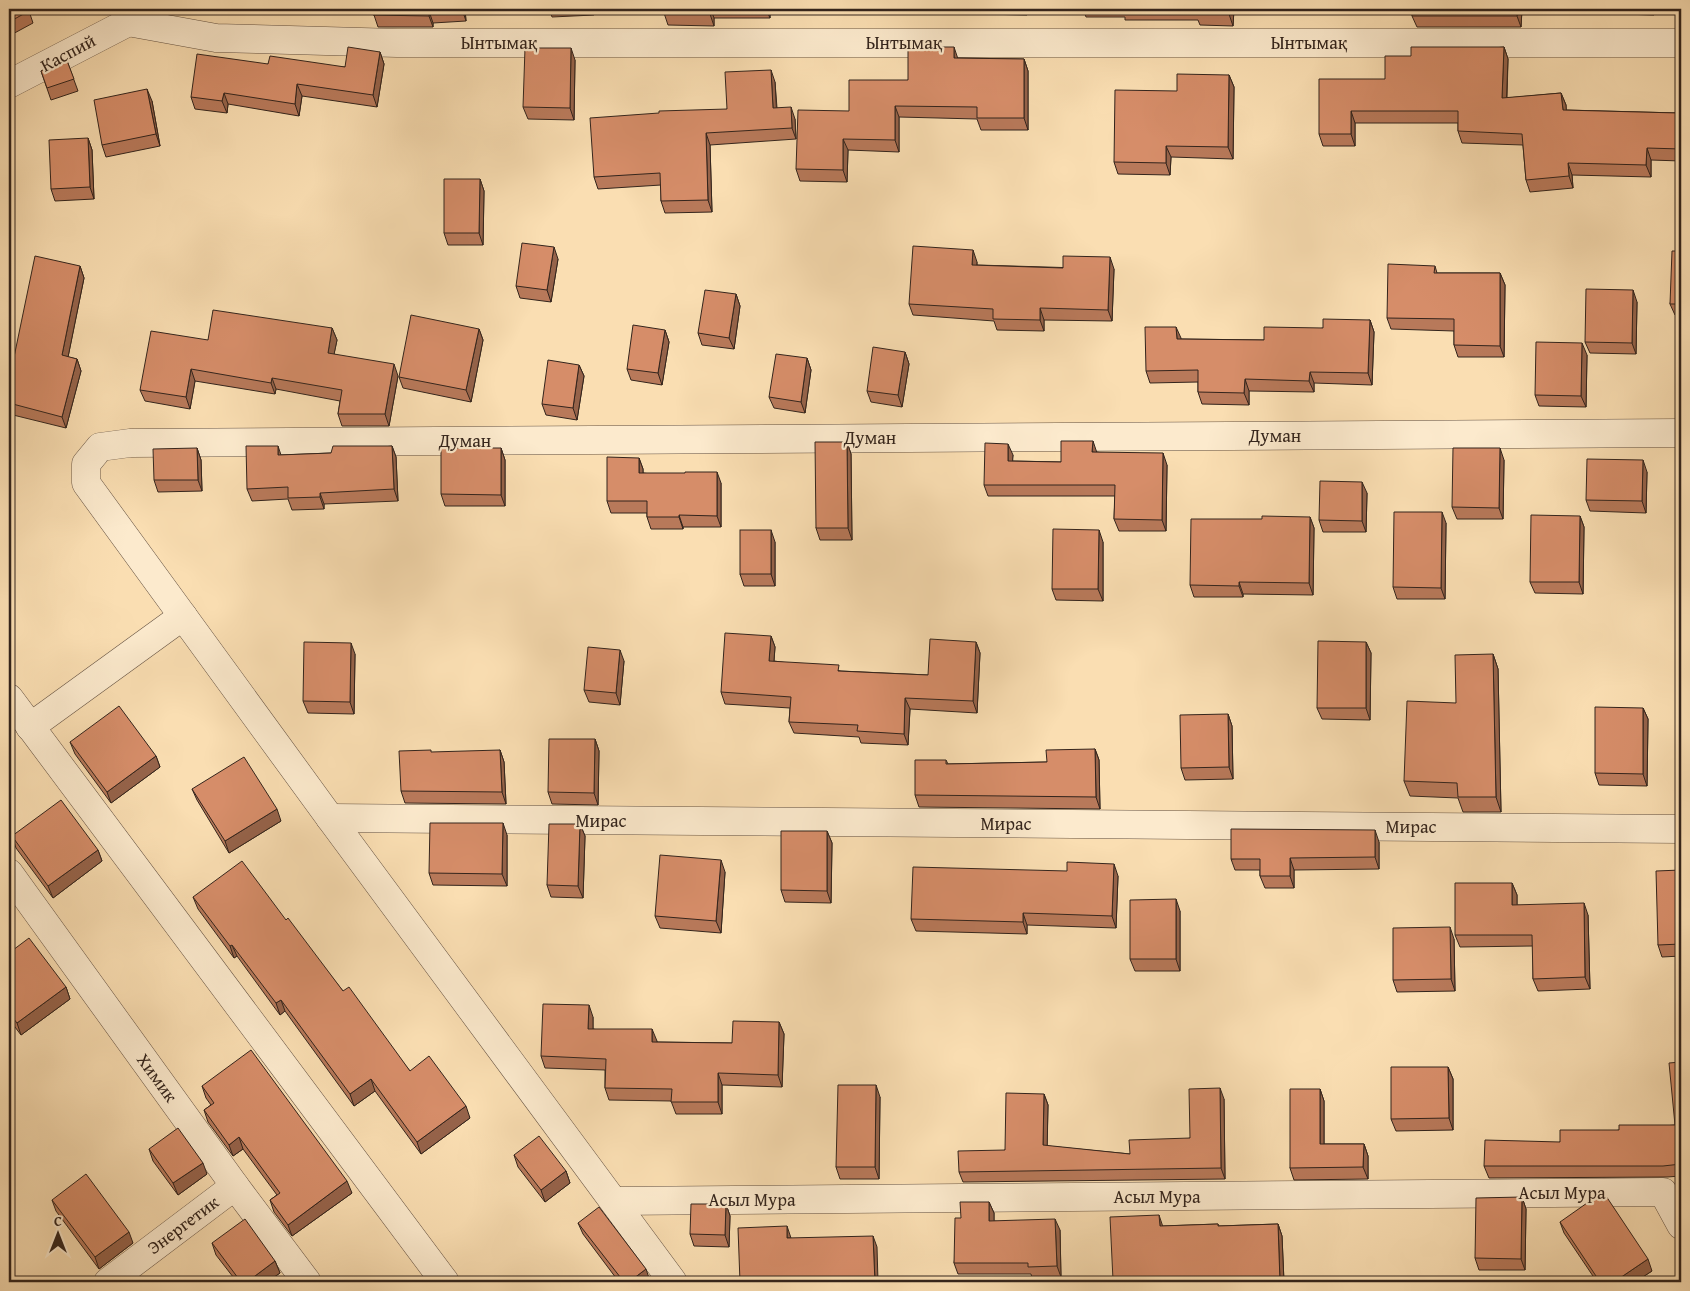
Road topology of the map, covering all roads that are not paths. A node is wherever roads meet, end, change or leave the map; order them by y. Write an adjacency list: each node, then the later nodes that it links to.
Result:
1 (154, 9): 2 (street, Каспий)
2 (128, 22): 3 (street, Ынтымақ); 4 (street, Каспий)
3 (1681, 42)
4 (9, 84)
5 (1681, 433): 6 (street, Думан)
6 (184, 616): 8 (street); 9 (street)
7 (9, 698): 8 (street)
8 (30, 727): 17 (street)
9 (330, 818): 10 (street, Мирас); 13 (street)
10 (1681, 830)
11 (9, 873): 12 (street, Химик)
12 (235, 1186): 15 (street, Энергетик); 16 (street, Химик)
13 (614, 1201): 14 (street, Асыл Мура); 18 (street)
14 (1681, 1225)
15 (108, 1282)
16 (308, 1282)
17 (445, 1282)
18 (673, 1282)

